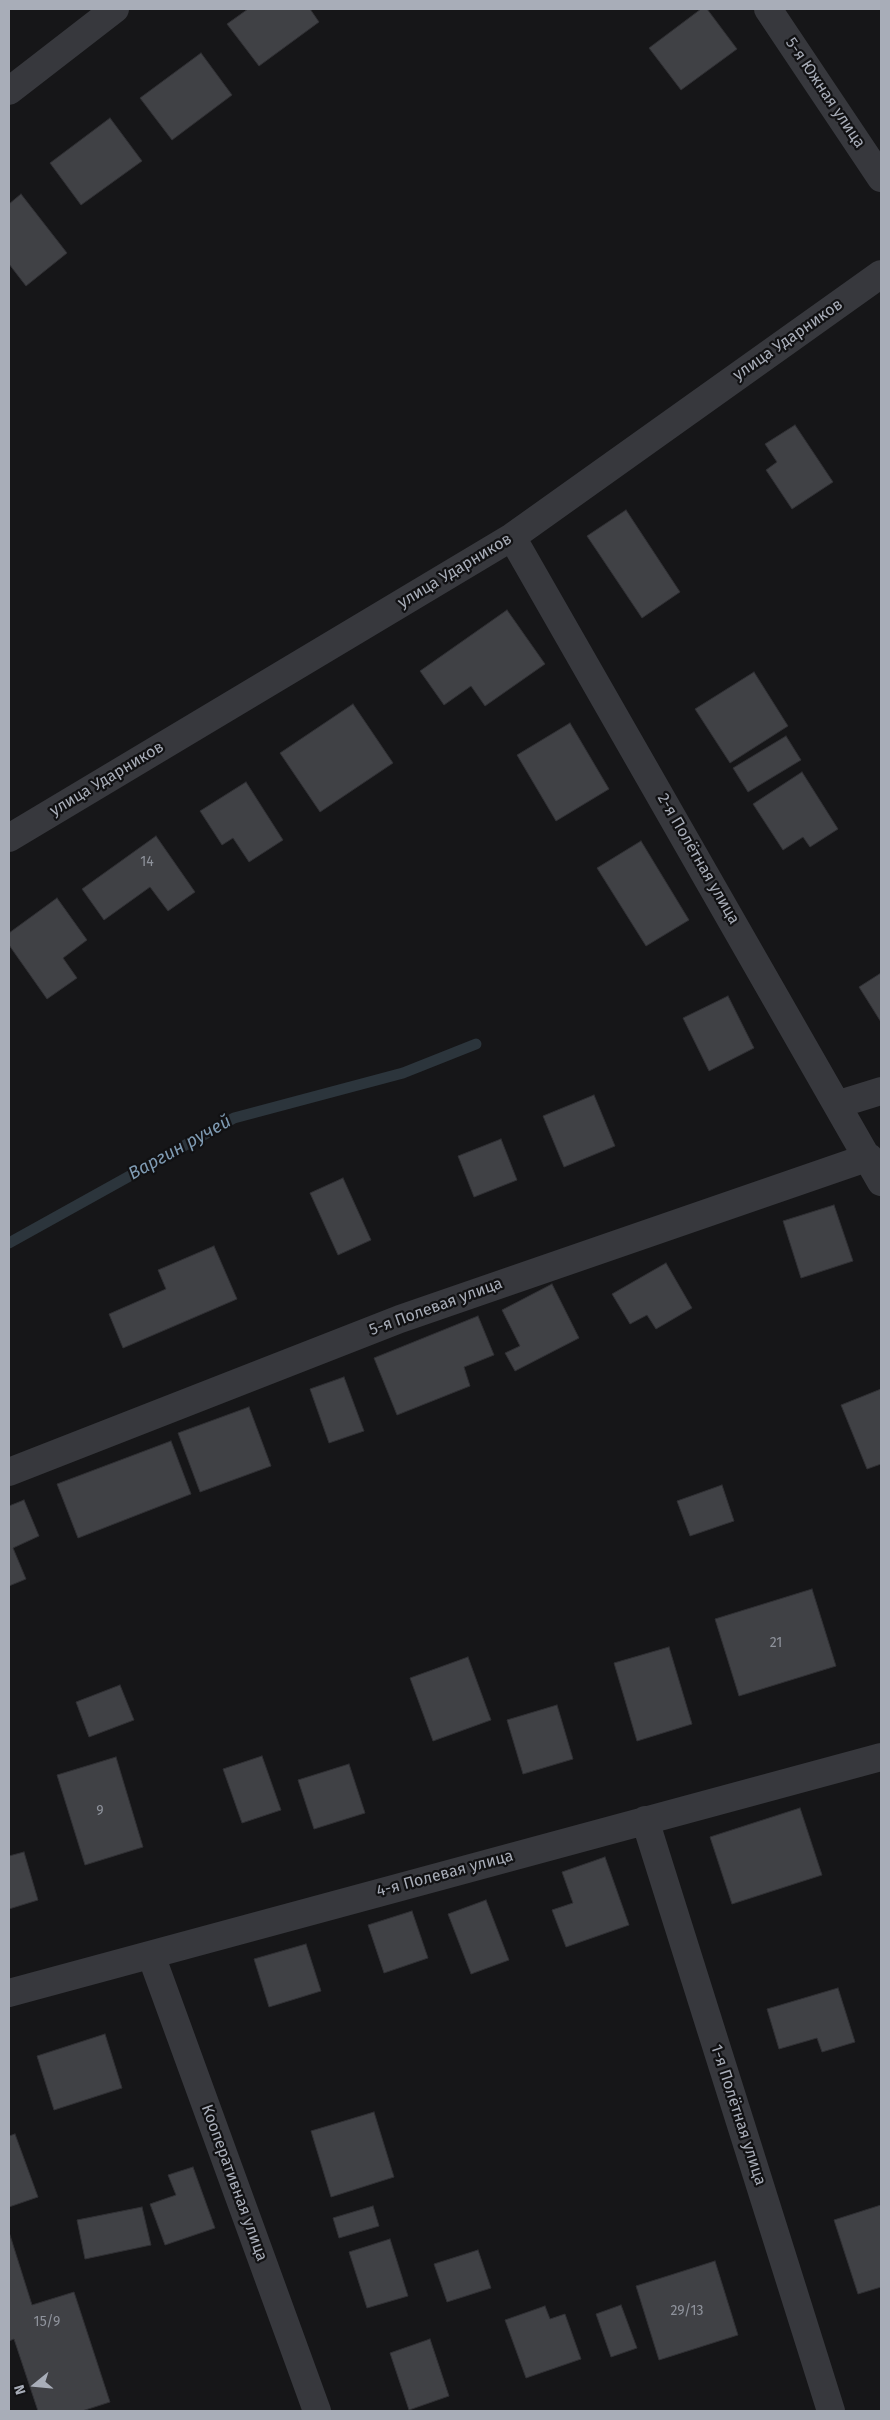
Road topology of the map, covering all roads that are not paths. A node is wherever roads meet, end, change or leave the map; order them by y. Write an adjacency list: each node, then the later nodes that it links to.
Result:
1 (115, 9): 3 (street)
2 (768, 9): 4 (street, 5-я Южная улица)
3 (9, 91)
4 (881, 178)
5 (881, 274): 6 (street, улица Ударников)
6 (512, 537): 7 (street, улица Ударников); 9 (street, 2-я Полётная улица)
7 (9, 838)
8 (881, 1091): 9 (street)
9 (839, 1104): 10 (street, 2-я Полётная улица)
10 (869, 1157): 11 (street, 2-я Полётная улица); 12 (street, 5-я Полевая улица)
11 (881, 1182)
12 (9, 1472)
13 (881, 1757): 14 (street, 4-я Полевая улица)
14 (645, 1820): 15 (street, 4-я Полевая улица); 18 (street, 1-я Полётная улица)
15 (151, 1955): 16 (street, 4-я Полевая улица); 17 (street, Кооперативная улица)
16 (9, 1993)
17 (317, 2411)
18 (831, 2411)

